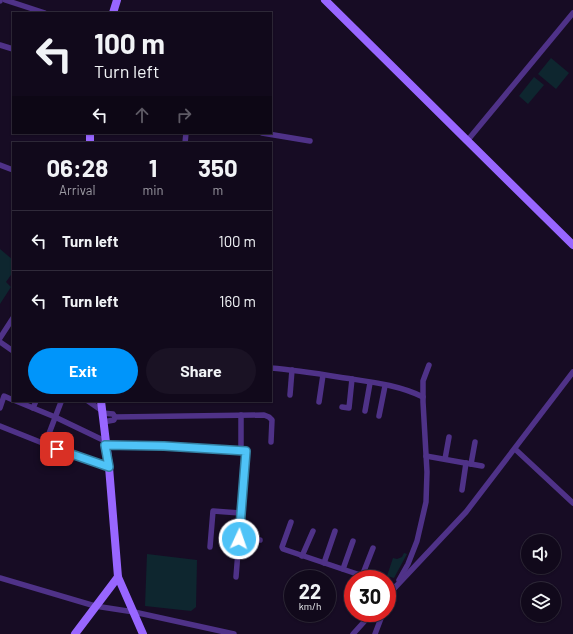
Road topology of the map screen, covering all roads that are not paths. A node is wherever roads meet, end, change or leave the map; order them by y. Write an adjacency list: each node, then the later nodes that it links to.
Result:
1 (5, 0): 5 (street)
2 (117, 0): 6 (street)
3 (325, 0): 11 (street)
4 (332, 0): 11 (street)
5 (42, 12)
6 (112, 12)
7 (573, 13): 11 (street)
8 (0, 45): 9 (street)
9 (12, 49)
10 (267, 134): 12 (street)
11 (468, 139): 15 (street); 16 (street)
12 (310, 142)
13 (0, 165): 14 (street)
14 (12, 170)
15 (573, 237)
16 (573, 245)
17 (12, 320): 18 (street)
18 (0, 338)
19 (0, 342): 20 (street)
20 (12, 350)
21 (429, 365): 30 (street)
22 (272, 368): 23 (street)
23 (292, 370): 25 (street); 29 (street)
24 (573, 372): 53 (street)
25 (323, 375): 26 (street); 37 (street)
26 (352, 379): 27 (street); 38 (street)
27 (370, 383): 28 (street); 41 (street)
28 (385, 386): 30 (street); 44 (street)
29 (290, 395)
30 (423, 397): 54 (street)
31 (12, 400): 39 (street)
32 (18, 402): 40 (street)
33 (36, 402): 40 (street)
34 (61, 402): 45 (street)
35 (89, 402): 42 (street)
36 (100, 402): 42 (street)
37 (319, 402)
38 (342, 407)
39 (0, 408)
40 (33, 408): 45 (street)
41 (365, 411)
42 (102, 415): 43 (street); 50 (street)
43 (241, 416): 48 (street); 52 (street)
44 (379, 416)
45 (55, 417): 50 (street); 51 (street)
46 (0, 426): 51 (street)
47 (449, 437): 55 (street)
48 (272, 442)
49 (475, 442): 56 (street)
50 (105, 443): 58 (street); 61 (street)
51 (44, 444): 58 (street)
52 (241, 444)
53 (514, 449): 60 (street); 78 (street)
54 (426, 456): 55 (street); 77 (street)
55 (445, 459): 56 (street)
56 (468, 463): 57 (street); 59 (street)
57 (482, 466)
58 (109, 467): 74 (street)
59 (462, 490)
60 (573, 504)
61 (240, 513): 65 (street); 68 (street)
62 (291, 522): 70 (street)
63 (313, 531): 70 (street)
64 (335, 532): 71 (street)
65 (239, 539): 66 (street); 75 (street)
66 (260, 540)
67 (353, 541): 72 (street)
68 (210, 547)
69 (373, 548): 73 (street)
70 (302, 556): 71 (street)
71 (324, 563): 72 (street)
72 (343, 569)
73 (364, 570)
74 (118, 577): 79 (street); 80 (street)
75 (236, 577)
76 (0, 578): 79 (street)
77 (396, 584)
78 (396, 585)
79 (95, 606): 80 (street); 83 (street)
80 (134, 612): 84 (street); 85 (street)
81 (364, 622): 86 (street)
82 (380, 622): 87 (street)
83 (75, 634)
84 (144, 634)
85 (234, 634)
86 (353, 634)
87 (375, 634)

